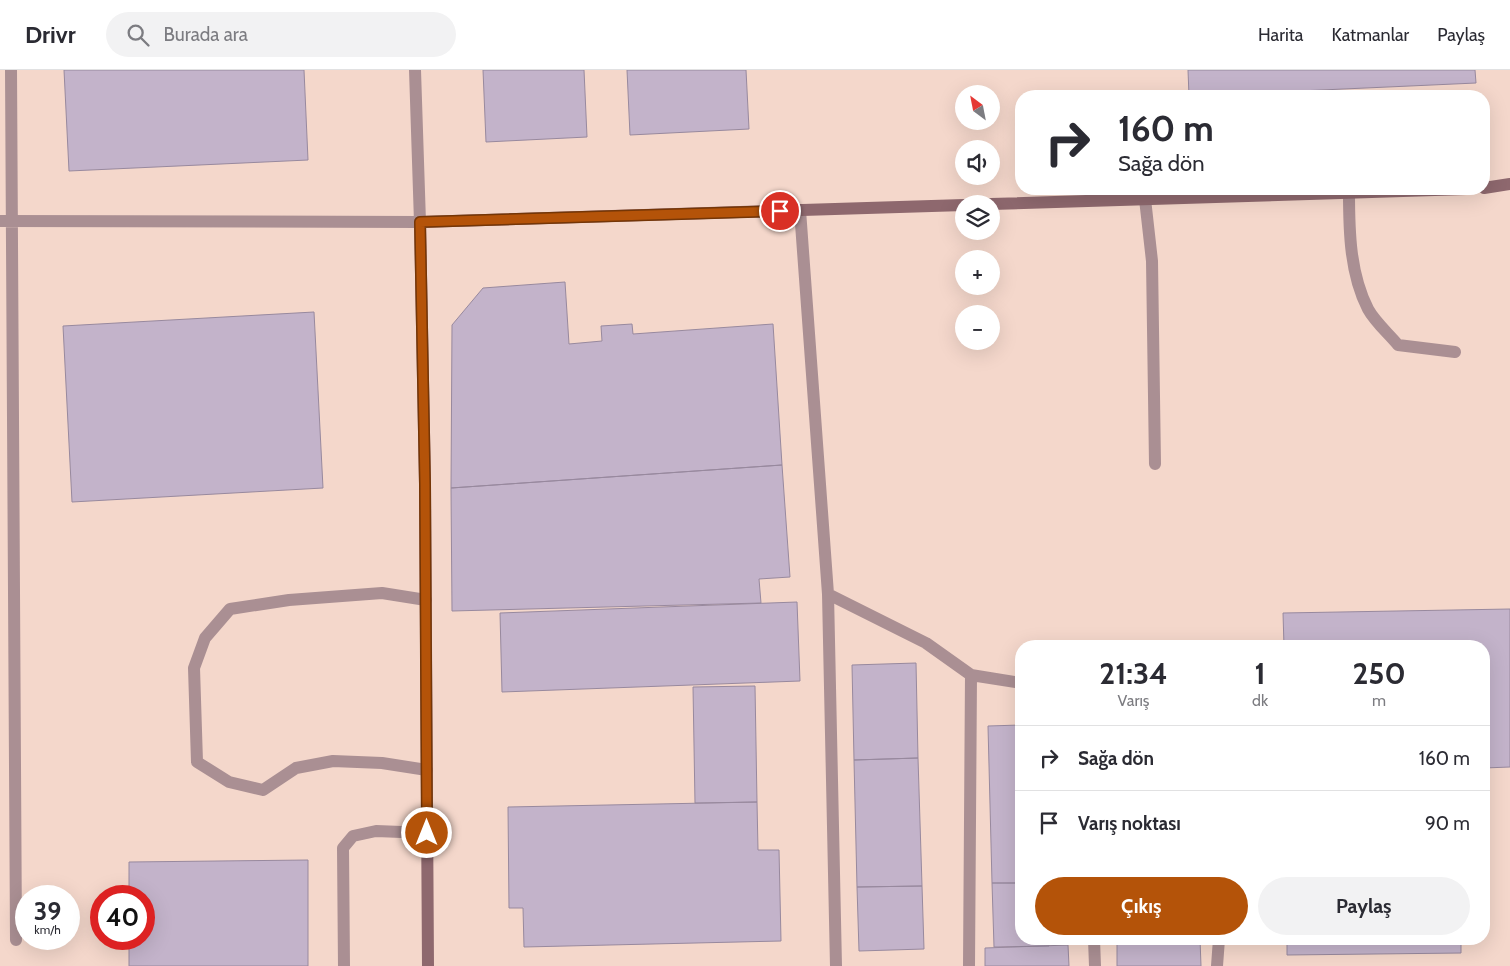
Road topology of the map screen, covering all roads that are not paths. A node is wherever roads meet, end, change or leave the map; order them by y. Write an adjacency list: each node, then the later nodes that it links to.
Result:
1 (11, 70): 11 (street)
2 (415, 70): 12 (street)
3 (1510, 184): 4 (street)
4 (1490, 187)
5 (1262, 195): 7 (street)
6 (1349, 195): 13 (street)
7 (1145, 199): 8 (street); 14 (street)
8 (1000, 204)
9 (955, 205): 10 (street)
10 (800, 210): 12 (street); 15 (street)
11 (6, 221): 12 (street); 21 (street)
12 (420, 222): 16 (street)
13 (1455, 352)
14 (1155, 464)
15 (828, 594): 17 (street); 26 (street)
16 (426, 600): 19 (street); 19 (street)
17 (971, 675): 18 (street); 27 (street)
18 (1015, 682)
19 (427, 770): 20 (street)
20 (427, 833): 24 (street); 25 (street)
21 (15, 885)
22 (1094, 945): 28 (street)
23 (1219, 945): 29 (street)
24 (344, 966)
25 (428, 966)
26 (836, 966)
27 (969, 966)
28 (1095, 966)
29 (1217, 966)

